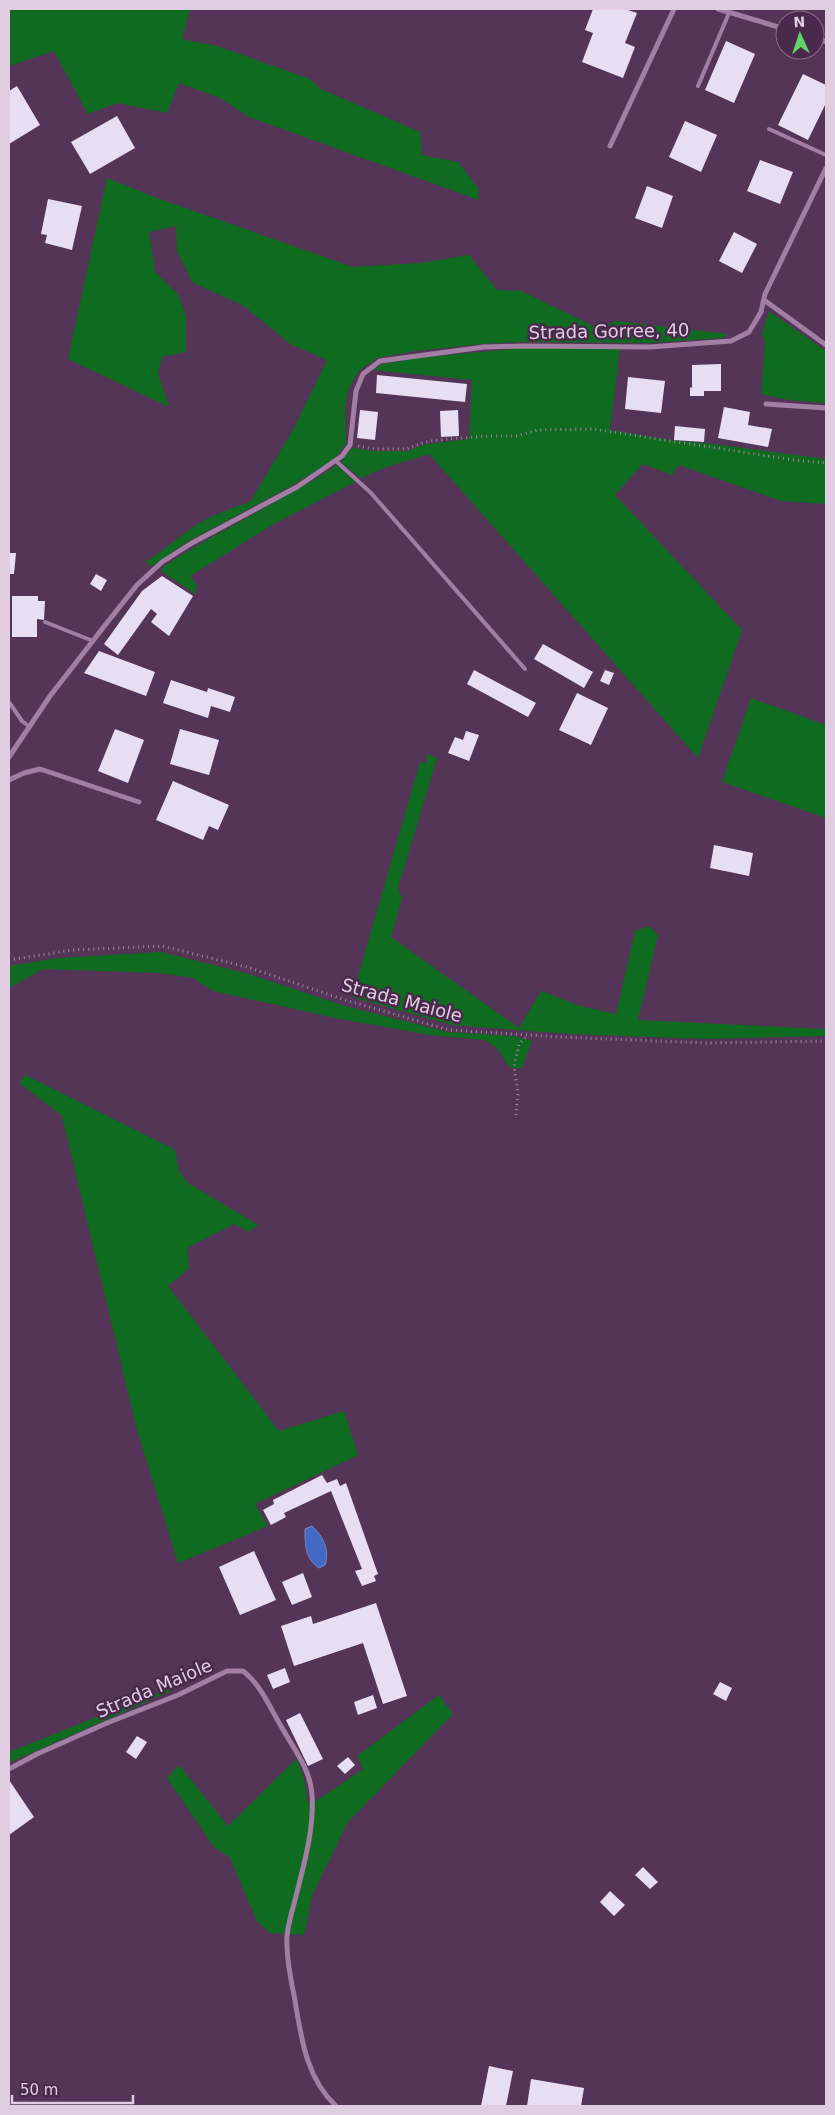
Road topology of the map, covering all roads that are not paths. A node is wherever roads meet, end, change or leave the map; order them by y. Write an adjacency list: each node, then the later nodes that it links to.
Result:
1 (674, 9): 7 (street)
2 (718, 9): 3 (street)
3 (729, 12): 4 (street); 5 (lane)
4 (775, 26)
5 (698, 86)
6 (768, 129): 8 (lane)
7 (610, 146)
8 (826, 155)
9 (826, 168): 10 (street, Strada Gorree, 40)
10 (764, 300): 11 (street); 14 (street, Strada Gorree, 40)
11 (826, 344)
12 (766, 404): 13 (street)
13 (826, 408)
14 (336, 461): 16 (street); 17 (lane)
15 (45, 622): 16 (lane)
16 (93, 641): 19 (street)
17 (525, 669)
18 (9, 702): 19 (lane)
19 (30, 727): 20 (street)
20 (9, 757)
21 (9, 780): 22 (street)
22 (139, 802)
23 (9, 1769): 24 (street, Strada Maiole)
24 (336, 2106)

